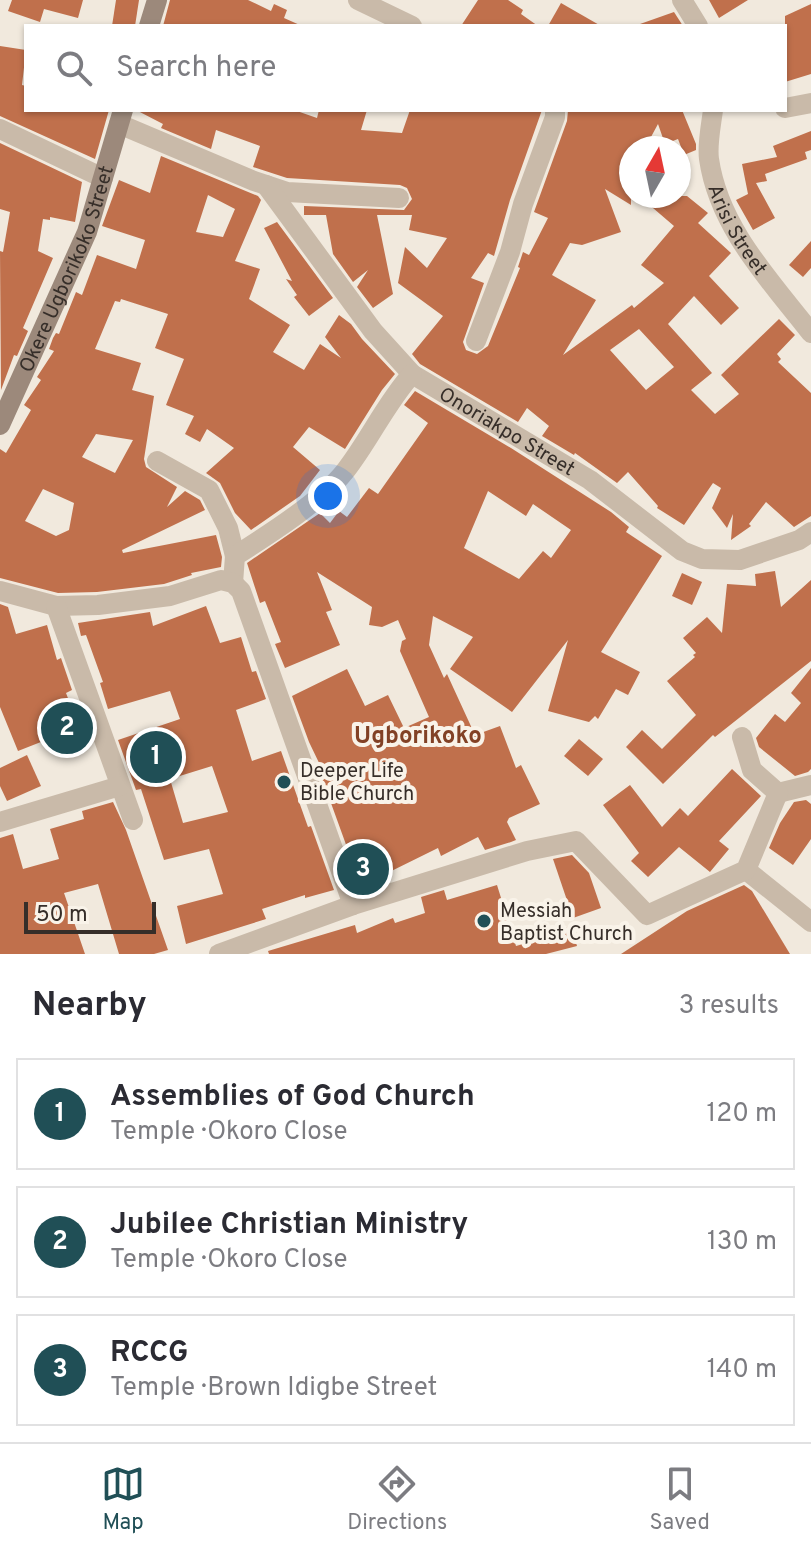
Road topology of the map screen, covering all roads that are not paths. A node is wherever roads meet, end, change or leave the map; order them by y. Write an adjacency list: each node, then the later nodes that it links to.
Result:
1 (157, 0): 4 (street)
2 (358, 0): 5 (street)
3 (682, 0): 6 (street)
4 (150, 24)
5 (408, 24)
6 (697, 24)
7 (811, 103): 8 (street)
8 (787, 108)
9 (555, 112): 17 (street)
10 (713, 112): 16 (street, Arisi Street)
11 (121, 117): 13 (street, Okere Ugborikoko Street); 14 (street)
12 (0, 129): 13 (street)
13 (103, 178): 19 (street, Okere Ugborikoko Street)
14 (266, 185): 15 (street); 18 (street, Onoriakpo Street)
15 (399, 198)
16 (811, 333)
17 (476, 341)
18 (412, 374): 21 (street, Onoriakpo Street); 22 (street)
19 (0, 425)
20 (157, 461): 22 (street)
21 (811, 532)
22 (235, 556): 23 (street)
23 (233, 583): 25 (street); 33 (street)
24 (0, 591): 25 (street)
25 (56, 606): 28 (street)
26 (742, 737): 29 (street)
27 (811, 785): 29 (street)
28 (120, 786): 30 (street); 31 (street)
29 (778, 793): 32 (street)
30 (133, 820)
31 (0, 822)
32 (746, 870): 33 (street); 34 (street)
33 (353, 905): 35 (street)
34 (811, 922)
35 (221, 954)

